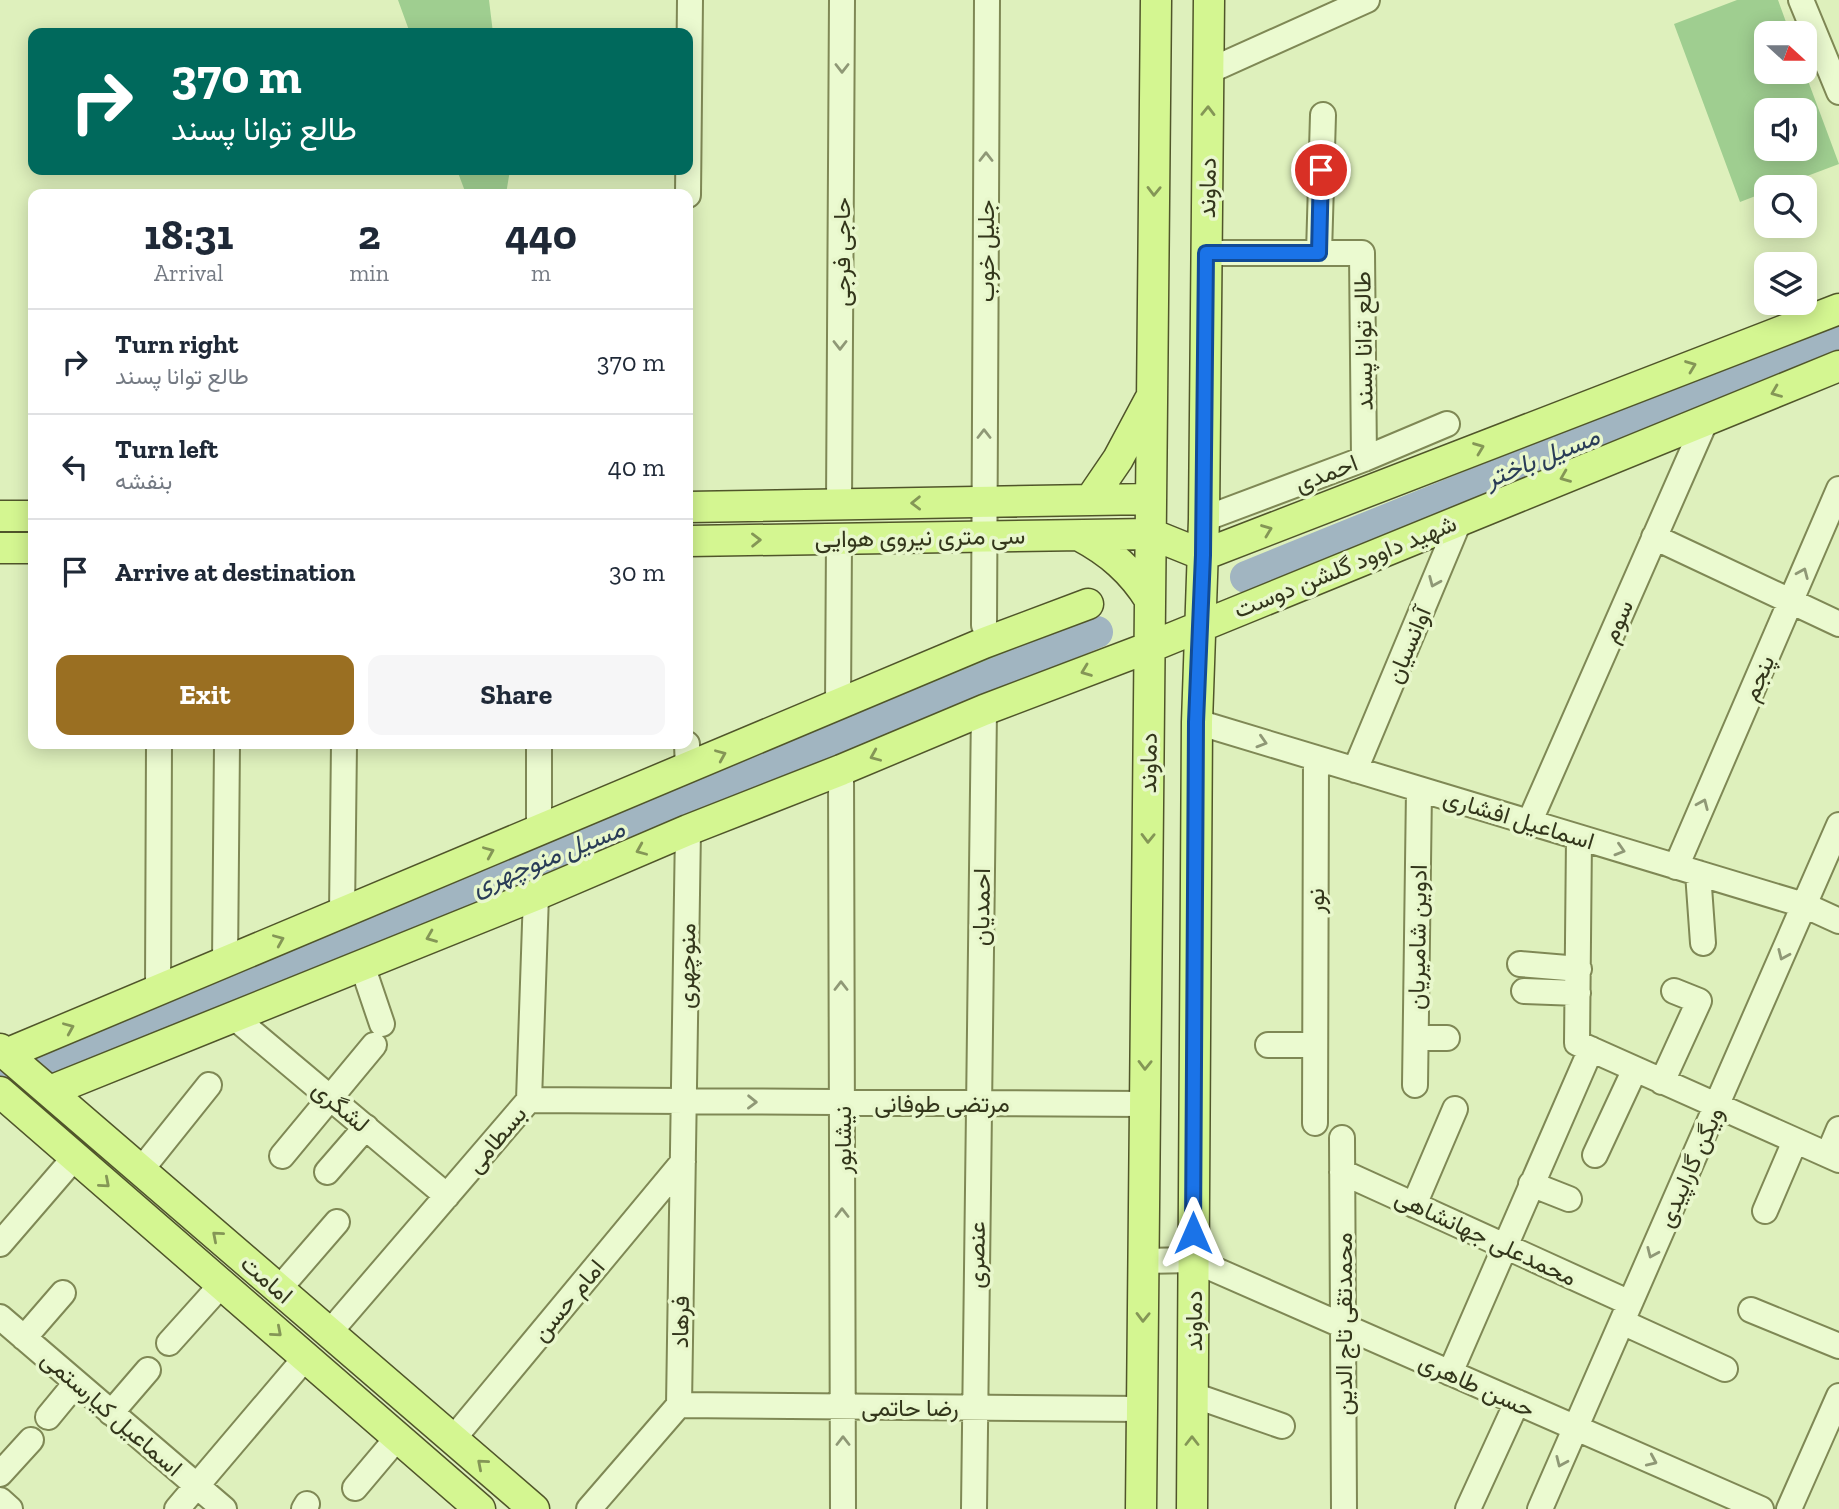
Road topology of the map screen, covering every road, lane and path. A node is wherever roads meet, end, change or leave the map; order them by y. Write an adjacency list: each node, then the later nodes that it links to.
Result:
1 (690, 0): 8 (street)
2 (842, 0): 24 (street, حاجی فرجی, one-way to 24)
3 (987, 0): 23 (street, جلیل خوب, one-way to 3)
4 (1156, 0): 16 (main road, one-way to 16)
5 (1209, 0): 9 (main road, دماوند)
6 (1367, 0): 9 (street)
7 (1801, 0): 10 (street)
8 (690, 28)
9 (1209, 71): 12 (main road, دماوند, one-way to 9)
10 (1837, 79)
11 (1323, 115): 13 (street)
12 (1206, 253): 13 (street, طالع توانا پسند); 28 (main road, دماوند)
13 (1319, 253): 19 (street, طالع توانا پسند)
14 (1839, 309): 38 (main road, one-way to 14)
15 (1839, 366): 17 (main road, شهید داوود گلشن دوست, one-way to 17)
16 (1152, 395): 21 (main road); 22 (main road)
17 (1706, 420): 29 (main road, شهید داوود گلشن دوست, one-way to 29); 33 (street, سوم)
18 (1447, 424): 19 (street, احمدی)
19 (1364, 459): 28 (street, احمدی)
20 (1839, 489): 40 (street, پنجم, one-way to 20)
21 (1151, 499): 22 (main road, سی متری نیروی هوایی); 30 (main road)
22 (1090, 500): 23 (main road, سی متری نیروی هوایی)
23 (984, 502): 24 (main road, سی متری نیروی هوایی, one-way to 24); 31 (street, جلیل خوب)
24 (839, 504): 25 (main road, سی متری نیروی هوایی)
25 (693, 507)
26 (0, 516): 27 (main road)
27 (28, 516)
28 (1204, 519): 38 (main road, دماوند)
29 (1461, 519): 42 (main road, شهید داوود گلشن دوست); 56 (street, آوانسیان, one-way to 56)
30 (1151, 534): 32 (main road, سی متری نیروی هوایی); 38 (main road); 39 (main road, دماوند)
31 (984, 536): 32 (main road, سی متری نیروی هوایی); 34 (main road, سی متری نیروی هوایی); 44 (street, جلیل خوب)
32 (1080, 536): 39 (main road)
33 (1654, 537): 40 (street); 58 (street, سوم)
34 (839, 539): 35 (main road, سی متری نیروی هوایی, one-way to 34); 46 (street)
35 (693, 541)
36 (0, 548): 37 (main road)
37 (28, 548)
38 (1203, 555): 42 (main road, دماوند)
39 (1150, 600): 45 (main road, دماوند)
40 (1791, 601): 43 (street); 63 (street, پنجم, one-way to 40)
41 (1087, 604): 44 (main road)
42 (1201, 624): 45 (main road, شهید داوود گلشن دوست); 48 (main road, دماوند)
43 (1839, 624)
44 (984, 634): 46 (main road)
45 (1150, 647): 47 (main road, one-way to 47); 93 (main road, دماوند, one-way to 93)
46 (838, 706): 53 (main road, one-way to 46)
47 (984, 710): 55 (main road, one-way to 55); 92 (street, احمدیان)
48 (1196, 722): 54 (street, اسماعیل افشاری, one-way to 54); 118 (main road, دماوند)
49 (159, 749): 73 (street)
50 (227, 749): 69 (street)
51 (344, 749): 66 (street)
52 (539, 749): 61 (street)
53 (687, 756): 61 (main road)
54 (1315, 758): 56 (street, اسماعیل افشاری); 80 (street, نور)
55 (841, 770): 60 (main road); 91 (street, نیشابور, one-way to 55)
56 (1355, 770): 57 (street, اسماعیل افشاری)
57 (1419, 790): 58 (street, اسماعیل افشاری); 77 (street, ادوین شامیریان)
58 (1529, 822): 62 (street, اسماعیل افشاری)
59 (1838, 829): 65 (street, ویگن گاراپیدی)
60 (688, 830): 64 (main road, one-way to 64); 90 (street, منوچهری)
61 (539, 832): 66 (main road, one-way to 61)
62 (1580, 838): 63 (street, اسماعیل افشاری, one-way to 63); 72 (street)
63 (1687, 870): 65 (street, اسماعیل افشاری); 68 (street)
64 (536, 895): 71 (main road, one-way to 71); 89 (street, بسطامی)
65 (1804, 905): 67 (street, اسماعیل افشاری); 95 (street, ویگن گاراپیدی, one-way to 95)
66 (342, 913): 69 (main road, one-way to 66)
67 (1839, 920)
68 (1703, 943)
69 (225, 963): 73 (main road)
70 (1520, 964): 72 (street)
71 (362, 965): 76 (main road); 88 (street)
72 (1578, 981): 74 (street); 81 (street)
73 (158, 991): 82 (main road, one-way to 73)
74 (1524, 991)
75 (1674, 991): 84 (street)
76 (234, 1017): 87 (main road); 88 (street, لشگری)
77 (1416, 1038): 78 (street); 85 (street, ادوین شامیریان)
78 (1447, 1038)
79 (1268, 1045): 80 (street)
80 (1315, 1045): 97 (street, نور)
81 (1584, 1046): 83 (street); 110 (street)
82 (5, 1053): 87 (main road, امامت)
83 (1635, 1069): 84 (street); 102 (street)
84 (1662, 1082): 95 (street)
85 (1415, 1085)
86 (209, 1086): 107 (street)
87 (49, 1091): 107 (main road, امامت)
88 (330, 1097): 98 (street, لشگری); 103 (street)
89 (529, 1100): 90 (street, مرتضی طوفانی); 111 (street, بسطامی)
90 (684, 1101): 91 (street, مرتضی طوفانی, one-way to 91); 106 (street, فرهاد)
91 (842, 1103): 92 (street, مرتضی طوفانی); 140 (street, نیشابور, one-way to 91)
92 (978, 1103): 93 (street, مرتضی طوفانی); 141 (street, عنصری)
93 (1145, 1104): 119 (main road, دماوند)
94 (9, 1105): 104 (main road, امامت)
95 (1717, 1107): 101 (street); 124 (street, ویگن گاراپیدی, one-way to 124)
96 (1455, 1109): 113 (street)
97 (1315, 1123)
98 (366, 1127): 109 (street); 111 (street, لشگری)
99 (1839, 1129): 105 (street)
100 (1342, 1138): 108 (street, محمدتقی تاج الدین)
101 (1795, 1141): 105 (street); 114 (street)
102 (1595, 1155)
103 (282, 1156)
104 (75, 1157): 116 (street); 120 (main road, امامت, one-way to 120)
105 (1833, 1157)
106 (683, 1162): 139 (street, فرهاد); 148 (street, امام حسن)
107 (141, 1170): 121 (main road, امامت, one-way to 107)
108 (1342, 1171): 113 (street, محمدعلی جهانشاهی); 126 (street, محمدتقی تاج الدین)
109 (327, 1172)
110 (1531, 1184): 112 (street); 117 (street)
111 (447, 1196): 127 (street, بسطامی)
112 (1569, 1199)
113 (1414, 1205): 117 (street, محمدعلی جهانشاهی)
114 (1765, 1211)
115 (337, 1222): 121 (street)
116 (0, 1244)
117 (1504, 1245): 124 (street, محمدعلی جهانشاهی); 134 (street)
118 (1193, 1260): 119 (street); 126 (street, حسن طاهری); 136 (main road, دماوند)
119 (1143, 1261): 142 (main road, دماوند, one-way to 142)
120 (222, 1284): 129 (street); 131 (main road, امامت, one-way to 131)
121 (279, 1289): 127 (main road, امامت)
122 (64, 1293): 128 (street)
123 (1751, 1310): 130 (street)
124 (1626, 1312): 132 (street, محمدعلی جهانشاهی); 146 (street, ویگن گاراپیدی)
125 (0, 1317): 128 (street, اسماعیل کیارستمی)
126 (1342, 1326): 134 (street, حسن طاهری); 164 (street, محمدتقی تاج الدین)
127 (330, 1333): 148 (main road, امامت)
128 (24, 1338): 135 (street, اسماعیل کیارستمی)
129 (169, 1343)
130 (1839, 1346)
131 (306, 1357): 147 (main road, امامت); 151 (street)
132 (1726, 1369)
133 (148, 1370): 143 (street)
134 (1450, 1373): 138 (street, حسن طاهری)
135 (76, 1383): 143 (street, اسماعیل کیارستمی); 144 (street)
136 (1192, 1395): 145 (street); 163 (main road, دماوند, one-way to 136)
137 (1839, 1396): 168 (street)
138 (1517, 1402): 146 (street, حسن طاهری); 165 (street)
139 (679, 1405): 140 (street, رضا حاتمی); 159 (street)
140 (843, 1406): 141 (street, رضا حاتمی); 160 (street, نیشابور, one-way to 140)
141 (974, 1407): 142 (street, رضا حاتمی); 161 (street, عنصری)
142 (1142, 1409): 162 (main road, دماوند)
143 (111, 1413): 151 (street, اسماعیل کیارستمی)
144 (48, 1417)
145 (1282, 1426)
146 (1576, 1428): 166 (street, ویگن گاراپیدی, one-way to 166); 167 (street, حسن طاهری, one-way to 167)
147 (398, 1437): 152 (street); 157 (main road, امامت)
148 (453, 1439): 158 (main road, امامت, one-way to 148)
149 (31, 1440): 150 (street)
150 (0, 1474)
151 (197, 1486): 155 (street); 156 (street, اسماعیل کیارستمی)
152 (355, 1488)
153 (0, 1500): 154 (street)
154 (10, 1509)
155 (177, 1509)
156 (223, 1509)
157 (480, 1509)
158 (534, 1509)
159 (589, 1509)
160 (843, 1509)
161 (974, 1509)
162 (1141, 1509)
163 (1192, 1509)
164 (1344, 1509)
165 (1468, 1509)
166 (1540, 1509)
167 (1761, 1509)
168 (1789, 1509)

